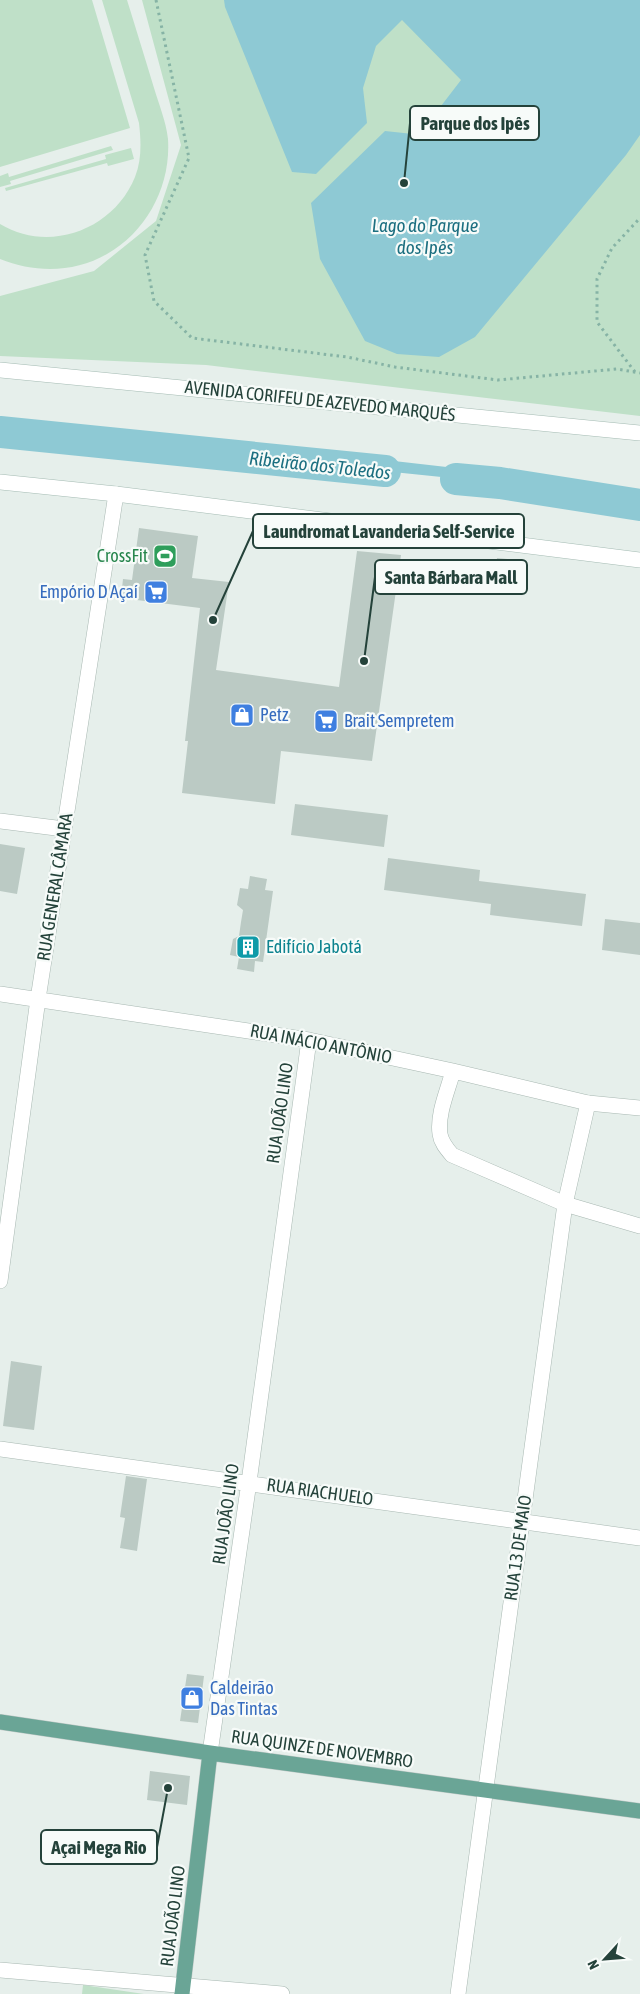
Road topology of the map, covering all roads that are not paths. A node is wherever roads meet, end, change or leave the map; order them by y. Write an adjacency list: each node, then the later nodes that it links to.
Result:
1 (0, 370): 2 (street, AVENIDA CORIFEU DE AZEVEDO MARQUÊS)
2 (640, 433)
3 (0, 482): 4 (street)
4 (116, 494): 5 (street); 7 (street, RUA GENERAL CÂMARA)
5 (640, 560)
6 (0, 821): 7 (street)
7 (64, 829): 9 (street, RUA GENERAL CÂMARA)
8 (0, 994): 9 (street, RUA INÁCIO ANTÔNIO)
9 (38, 999): 10 (street, RUA INÁCIO ANTÔNIO); 16 (street, RUA GENERAL CÂMARA)
10 (309, 1040): 11 (street, RUA INÁCIO ANTÔNIO); 18 (street, RUA JOÃO LINO)
11 (453, 1071): 12 (street, RUA INÁCIO ANTÔNIO); 14 (street)
12 (588, 1103): 13 (street, RUA INÁCIO ANTÔNIO); 14 (street, RUA 13 DE MAIO)
13 (640, 1108)
14 (565, 1204): 15 (street); 19 (street, RUA 13 DE MAIO)
15 (640, 1226)
16 (0, 1280)
17 (0, 1449): 18 (street, RUA RIACHUELO)
18 (249, 1482): 19 (street, RUA RIACHUELO); 22 (street, RUA JOÃO LINO)
19 (522, 1521): 20 (street, RUA RIACHUELO); 23 (street, RUA 13 DE MAIO)
20 (640, 1538)
21 (0, 1722): 22 (main road, RUA QUINZE DE NOVEMBRO)
22 (210, 1753): 23 (main road, RUA QUINZE DE NOVEMBRO); 26 (main road, RUA JOÃO LINO)
23 (485, 1790): 24 (main road, RUA QUINZE DE NOVEMBRO); 28 (street, RUA 13 DE MAIO)
24 (640, 1811)
25 (0, 1970): 26 (street)
26 (183, 1990): 27 (street)
27 (282, 1994)
28 (458, 1994)

